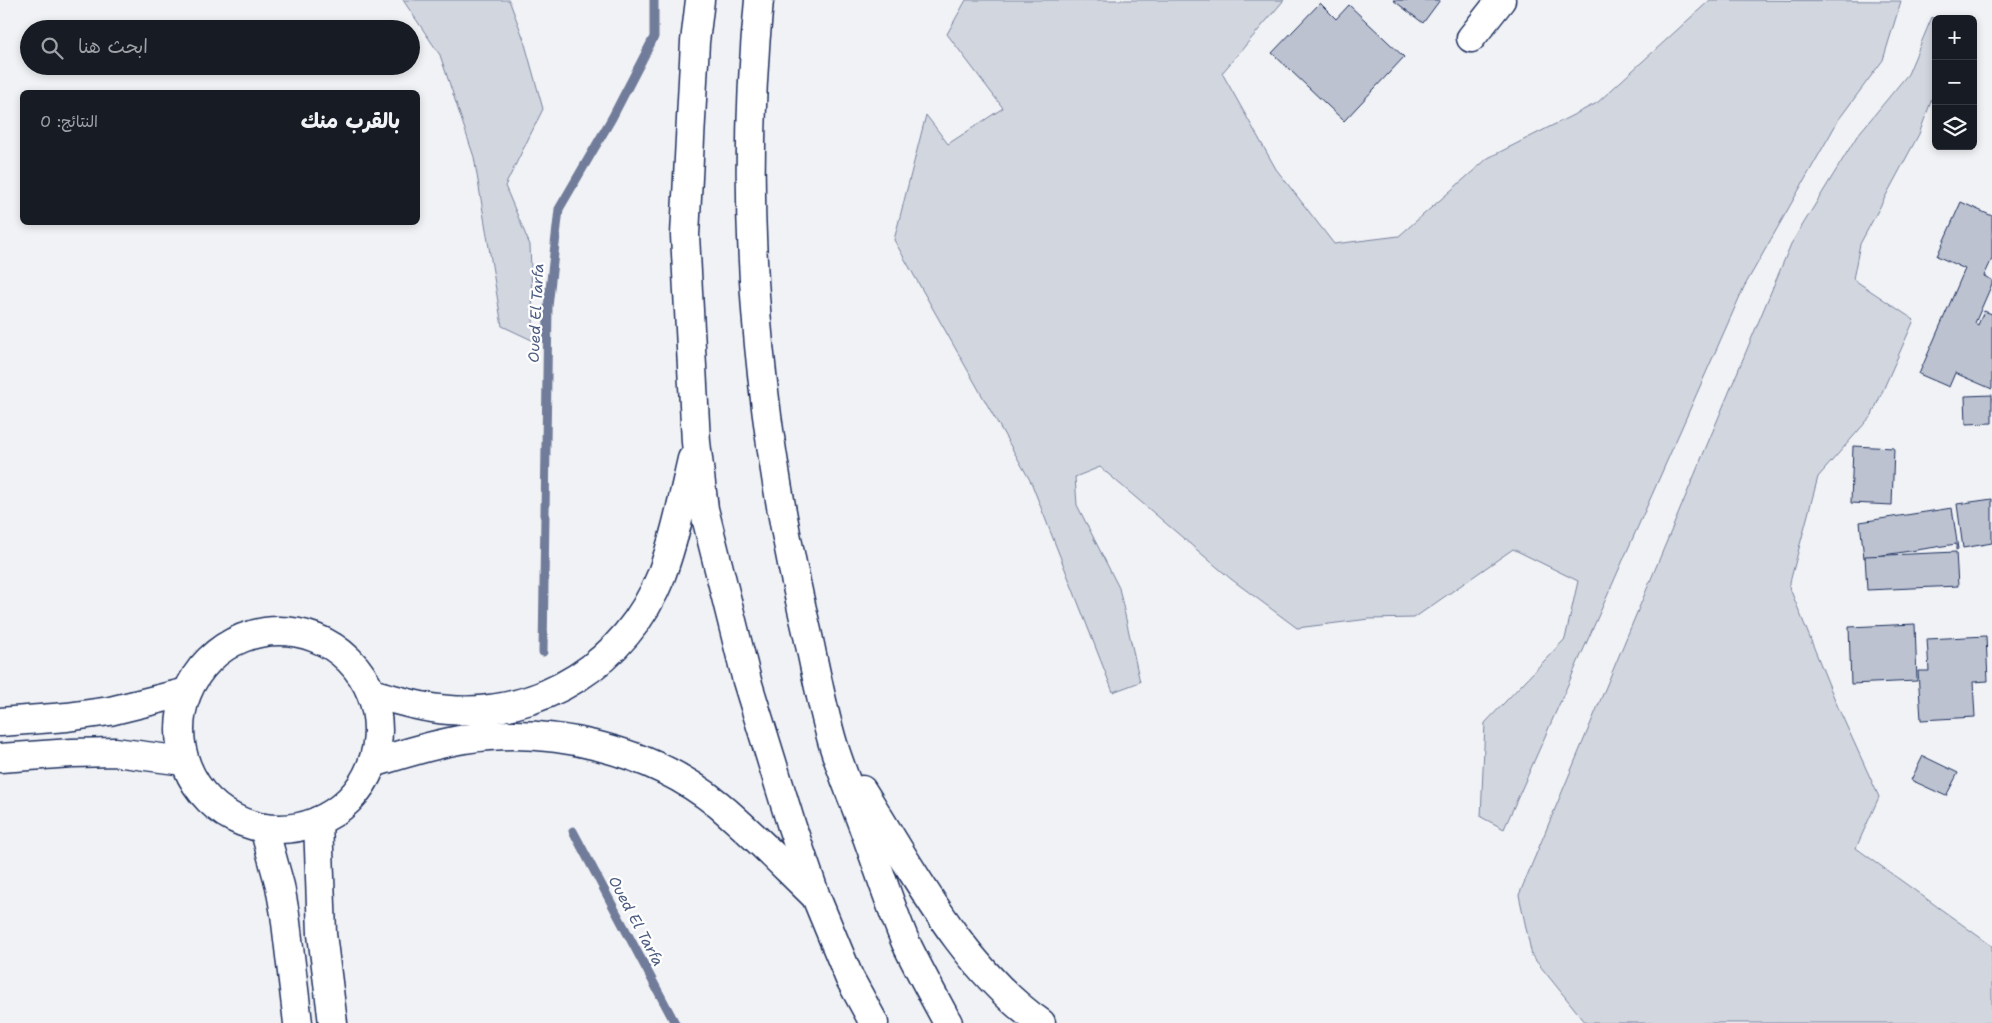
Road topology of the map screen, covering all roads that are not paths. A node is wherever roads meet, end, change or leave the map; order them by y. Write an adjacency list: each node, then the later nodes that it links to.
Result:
1 (700, 0): 5 (main road)
2 (759, 0): 9 (main road)
3 (1501, 0): 4 (main road)
4 (1472, 38)
5 (696, 442): 7 (main road); 15 (main road)
6 (187, 692): 7 (main road); 8 (main road); 11 (main road)
7 (371, 693): 12 (main road)
8 (0, 722)
9 (833, 744): 19 (main road); 20 (main road)
10 (0, 758): 11 (main road)
11 (184, 761): 14 (main road)
12 (372, 763): 13 (main road); 15 (main road)
13 (318, 821): 14 (main road); 17 (main road)
14 (264, 828): 16 (main road)
15 (816, 897): 18 (main road)
16 (298, 1023)
17 (333, 1023)
18 (874, 1023)
19 (948, 1023)
20 (1041, 1023)

